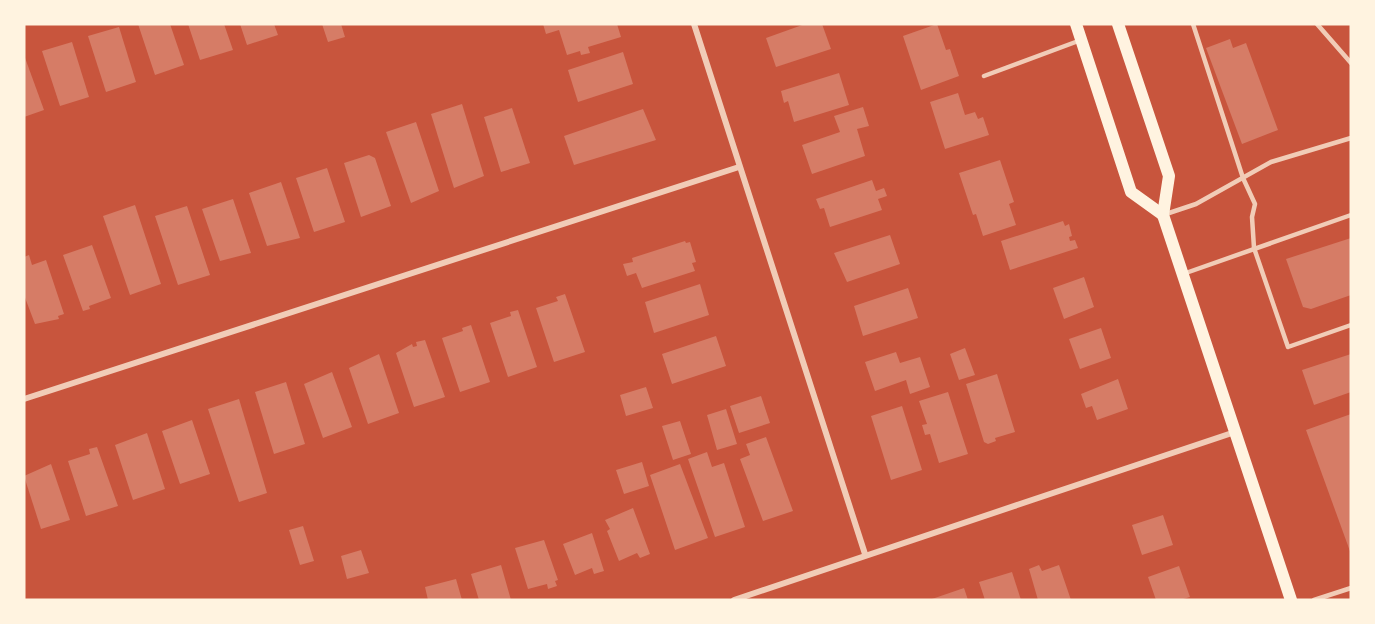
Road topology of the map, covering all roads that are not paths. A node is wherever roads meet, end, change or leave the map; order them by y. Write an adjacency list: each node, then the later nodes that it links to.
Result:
1 (694, 24): 10 (street)
2 (1076, 24): 6 (main road)
3 (1118, 24): 12 (main road)
4 (1193, 24): 11 (lane)
5 (1317, 24): 7 (lane)
6 (1081, 40): 8 (lane); 12 (main road)
7 (1351, 63)
8 (984, 76)
9 (1351, 138): 11 (lane)
10 (739, 167): 17 (street); 19 (street)
11 (1243, 178): 12 (lane); 14 (lane)
12 (1163, 215): 15 (main road)
13 (1351, 215): 14 (lane)
14 (1254, 248): 15 (lane); 16 (lane)
15 (1183, 274): 18 (main road)
16 (1351, 325)
17 (24, 399)
18 (1236, 432): 19 (street); 22 (main road)
19 (865, 554): 21 (street)
20 (1351, 588): 23 (lane)
21 (734, 600)
22 (1291, 600)
23 (1314, 600)

